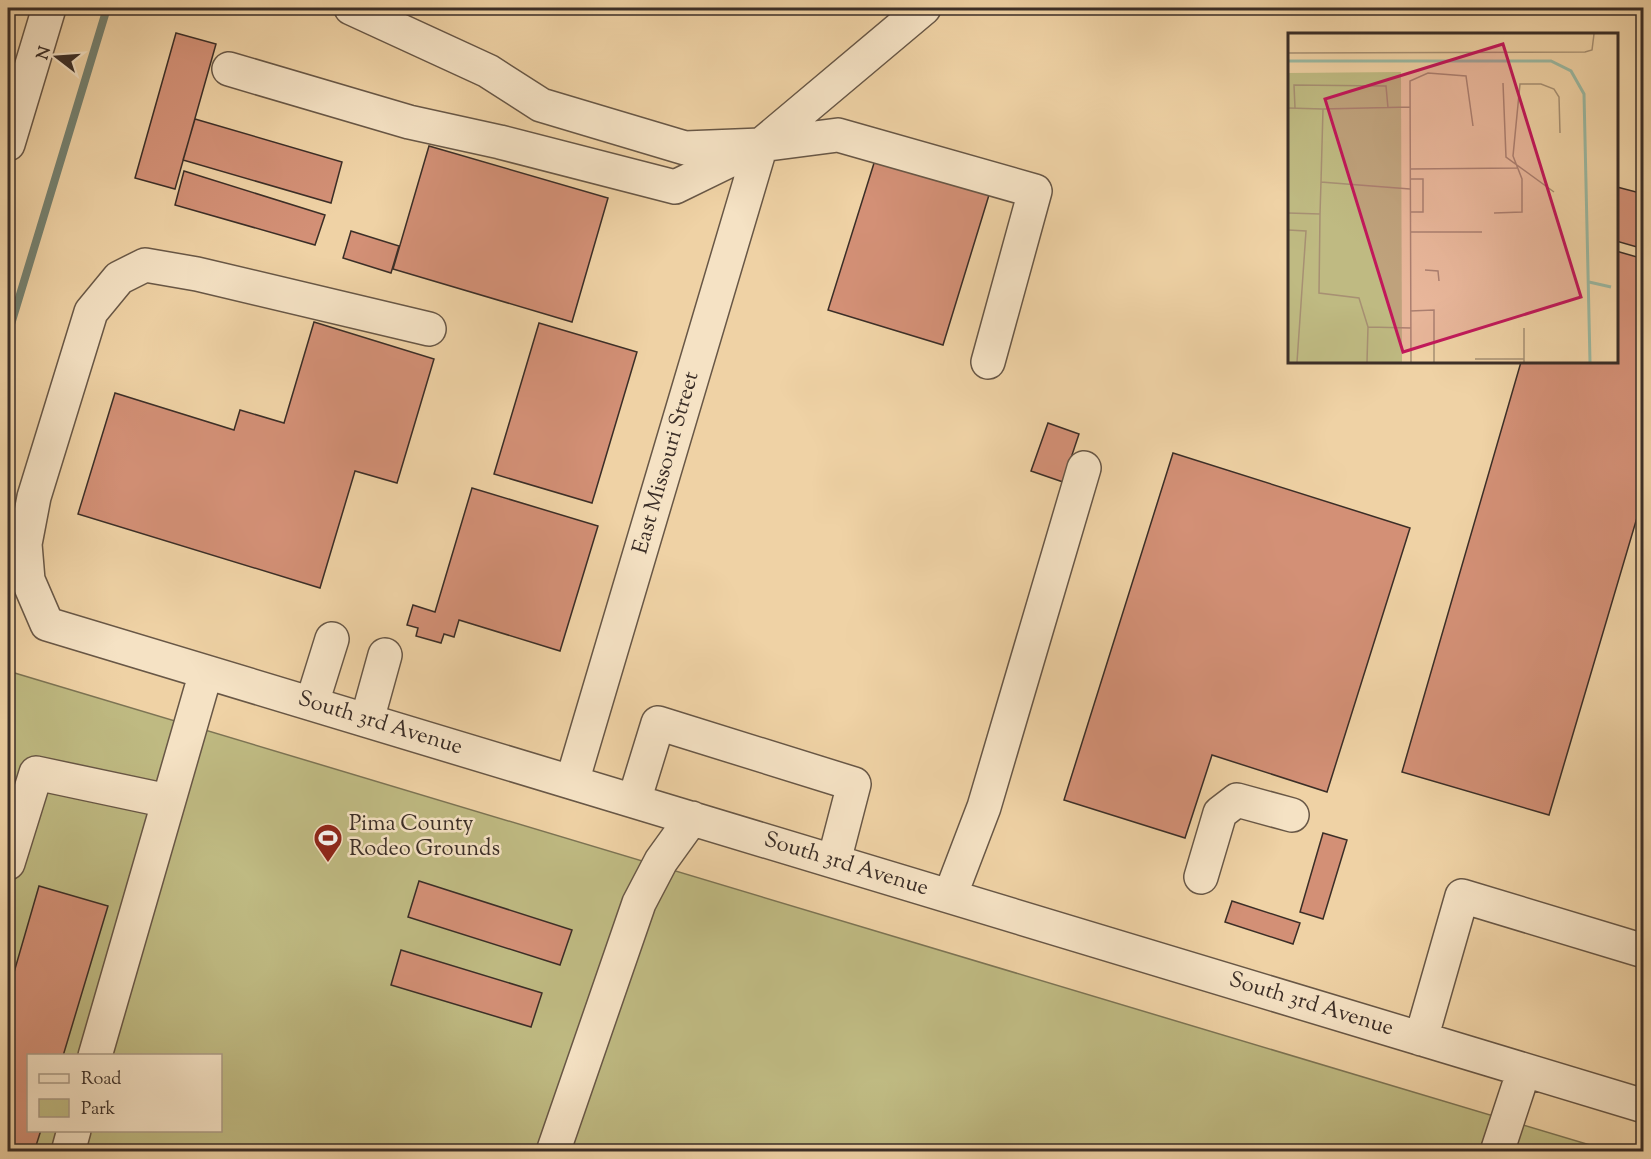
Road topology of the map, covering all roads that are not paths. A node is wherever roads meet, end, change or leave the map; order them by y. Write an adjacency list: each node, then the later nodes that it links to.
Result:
1 (49, 8): 5 (street)
2 (351, 8): 6 (street)
3 (924, 8): 6 (street)
4 (229, 69): 6 (street)
5 (8, 144)
6 (761, 145): 8 (street); 15 (street, East Missouri Street)
7 (429, 329): 12 (street, South 3rd Avenue)
8 (988, 362)
9 (1084, 468): 23 (street)
10 (332, 639): 13 (street)
11 (385, 655): 14 (street)
12 (206, 672): 13 (street, South 3rd Avenue); 16 (street)
13 (312, 704): 14 (street, South 3rd Avenue)
14 (367, 720): 15 (street, South 3rd Avenue)
15 (572, 782): 17 (street, South 3rd Avenue)
16 (168, 801): 21 (street); 26 (street)
17 (634, 801): 19 (street, South 3rd Avenue); 20 (street)
18 (1292, 815): 22 (street)
19 (693, 819): 20 (street, South 3rd Avenue); 31 (street)
20 (834, 861): 23 (street, South 3rd Avenue)
21 (8, 863)
22 (1201, 877)
23 (950, 897): 25 (street, South 3rd Avenue)
24 (1644, 951): 25 (street)
25 (1421, 1039): 27 (street, South 3rd Avenue)
26 (96, 1054)
27 (1524, 1070): 28 (street, South 3rd Avenue); 32 (street)
28 (1644, 1106)
29 (74, 1132): 30 (street)
30 (68, 1152)
31 (553, 1152)
32 (1497, 1152)

